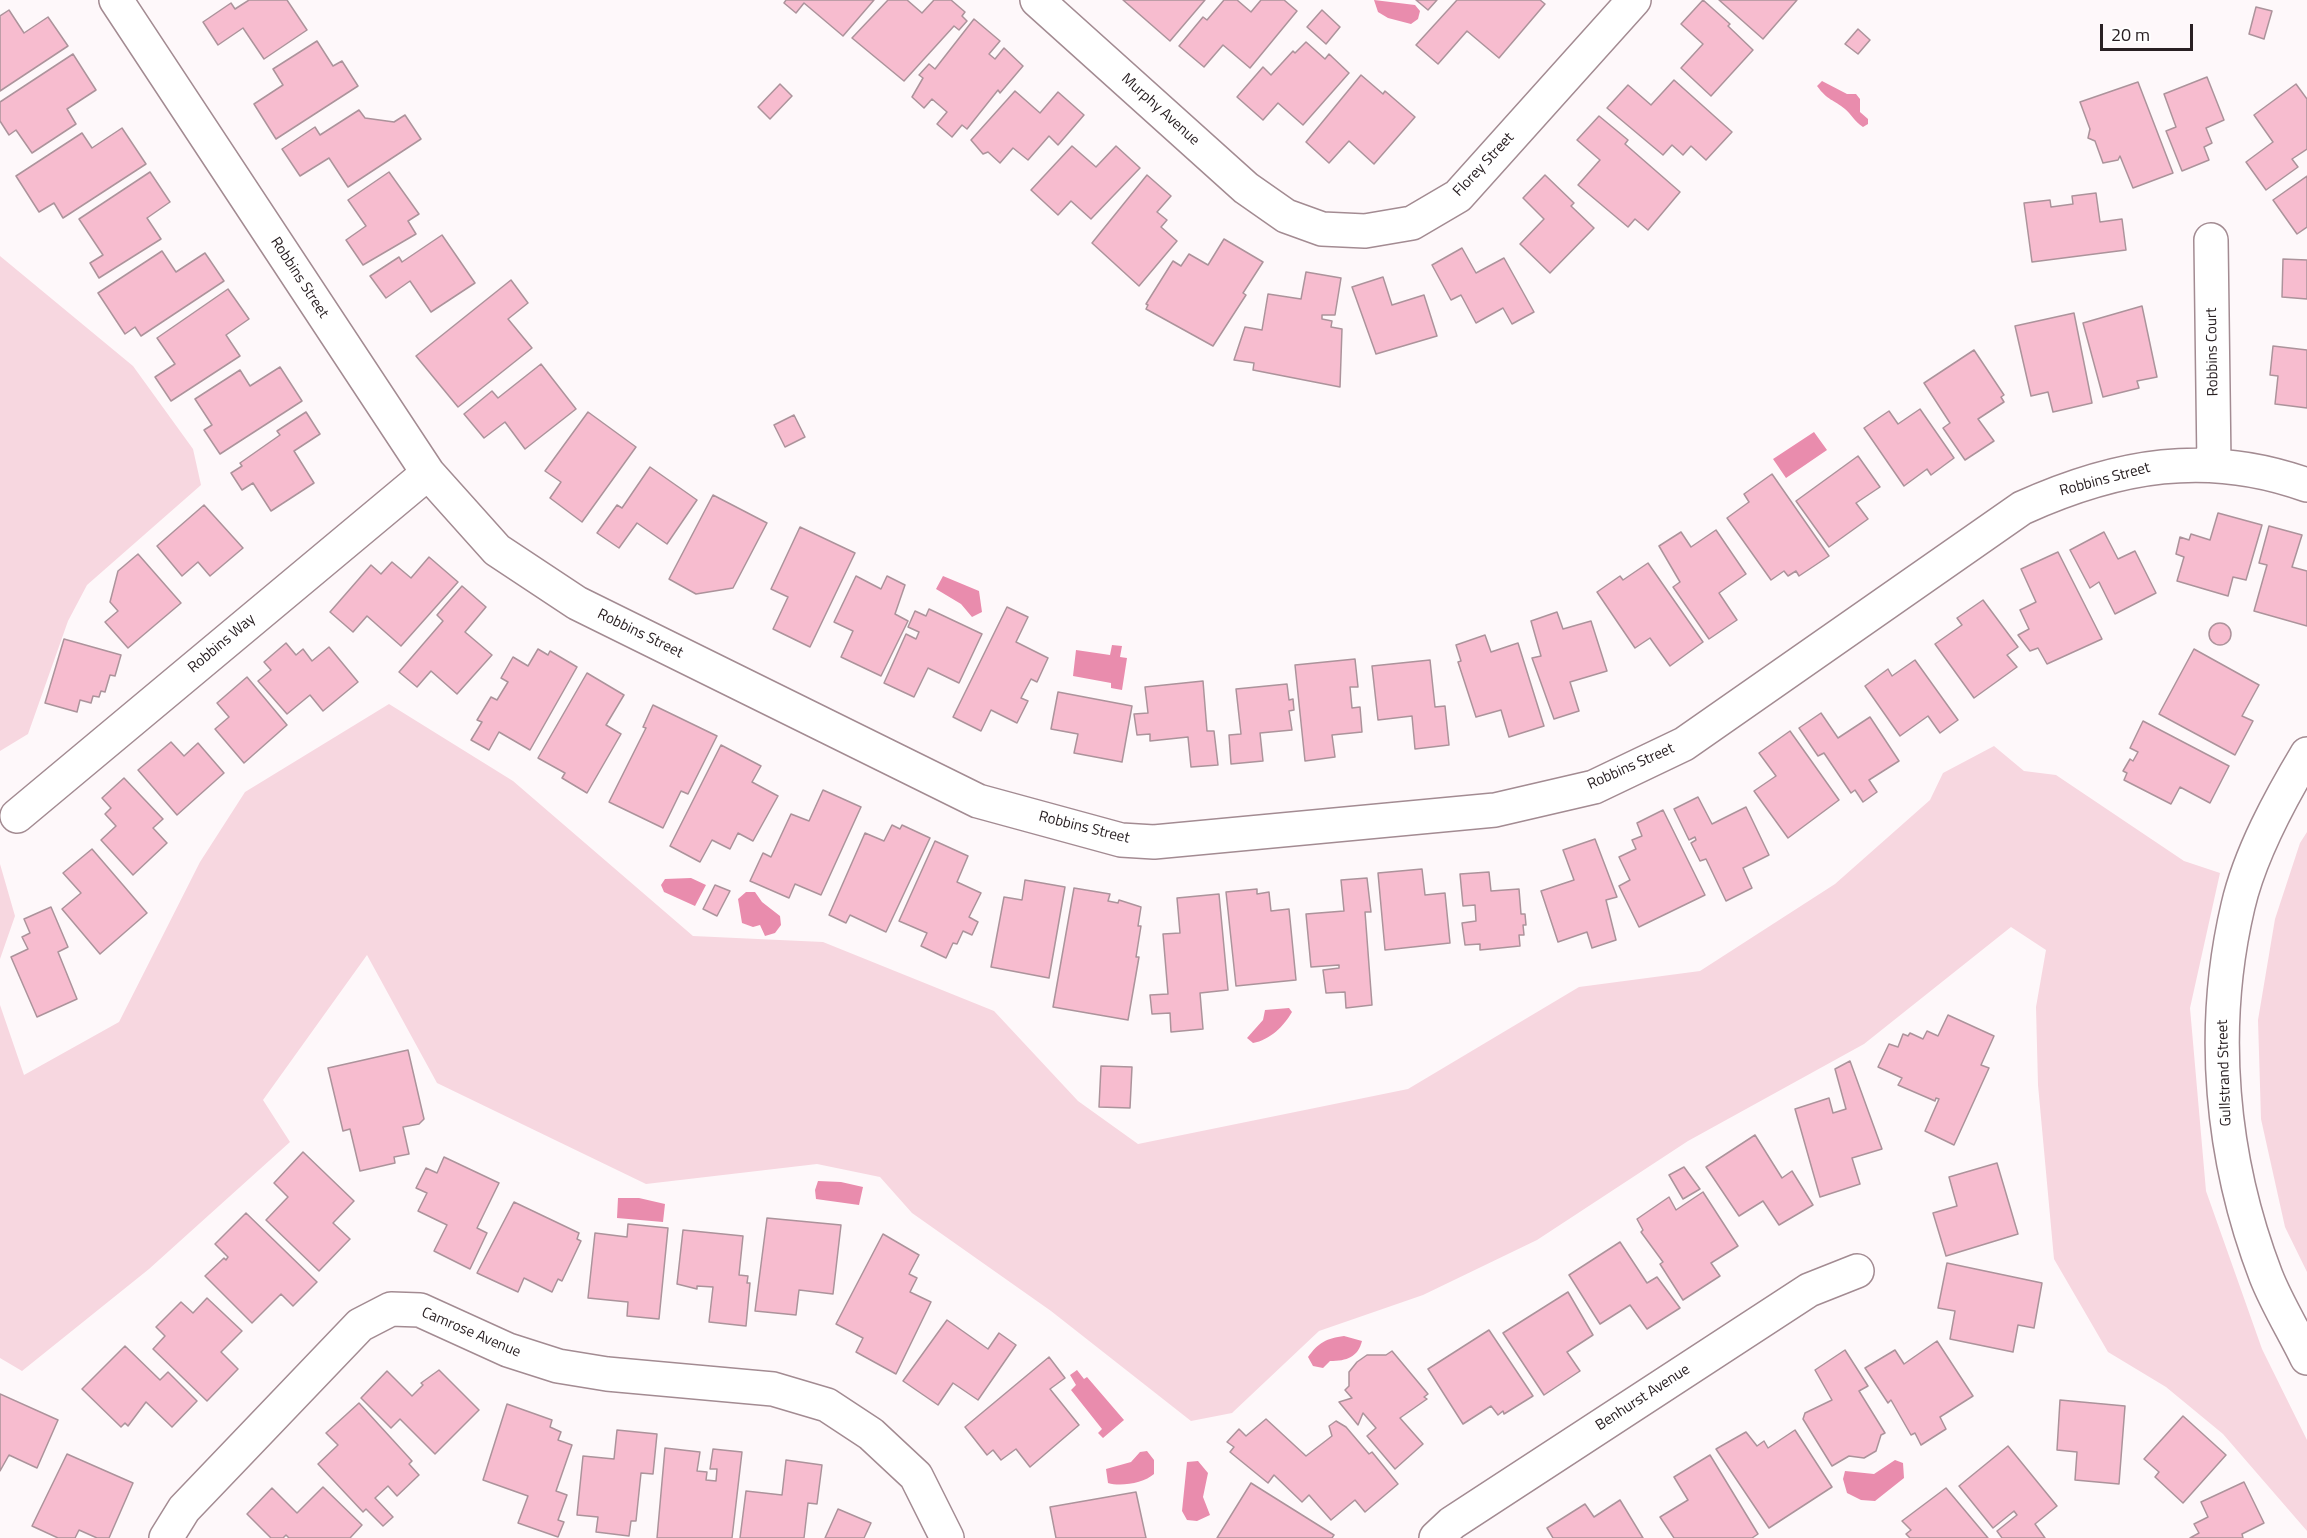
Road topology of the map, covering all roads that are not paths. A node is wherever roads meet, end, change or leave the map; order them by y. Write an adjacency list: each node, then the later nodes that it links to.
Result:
1 (116, 0): 7 (street, Robbins Street)
2 (1037, 0): 4 (street, Murphy Avenue)
3 (1631, 1): 4 (street, Florey Street)
4 (1286, 216)
5 (2211, 240): 6 (street, Robbins Court)
6 (2214, 465): 7 (street, Robbins Street); 8 (street, Robbins Street)
7 (428, 473): 10 (street, Robbins Way)
8 (2307, 484)
9 (2307, 754): 12 (street, Gullstrand Street)
10 (17, 816)
11 (1857, 1270): 15 (street, Benhurst Avenue)
12 (2307, 1358)
13 (166, 1538): 14 (street, Camrose Avenue)
14 (947, 1538)
15 (1436, 1538)

